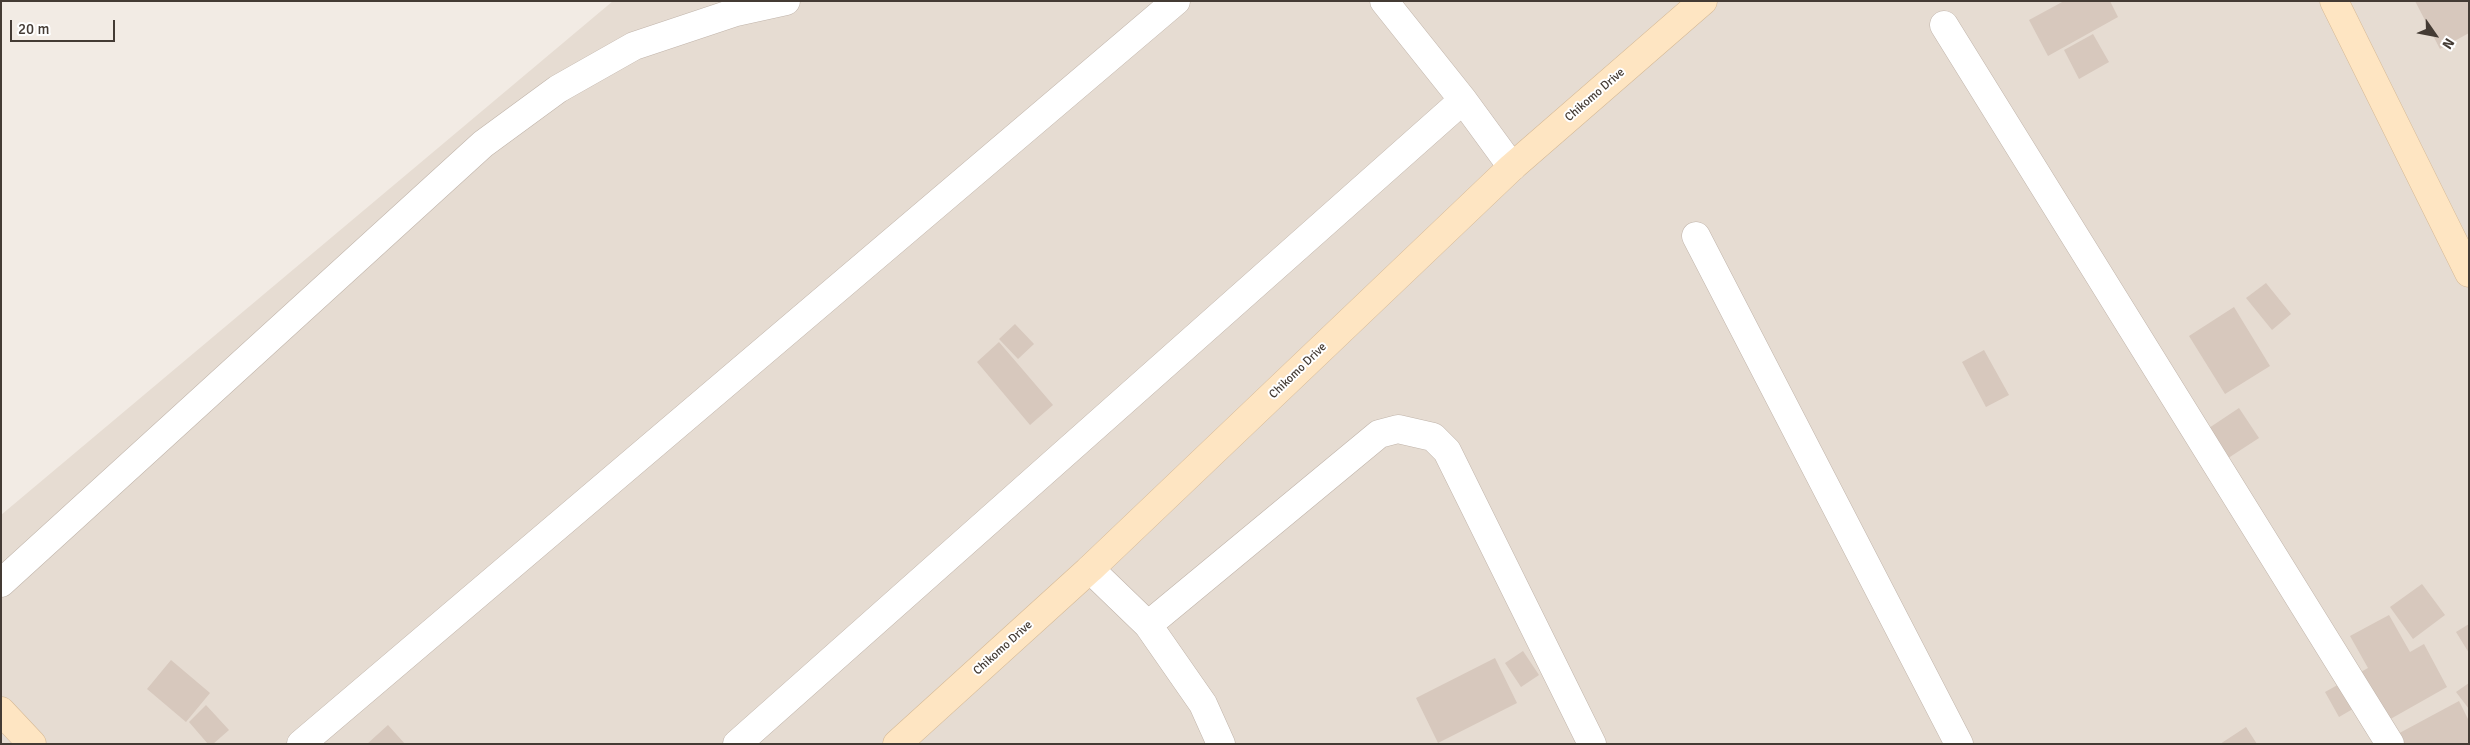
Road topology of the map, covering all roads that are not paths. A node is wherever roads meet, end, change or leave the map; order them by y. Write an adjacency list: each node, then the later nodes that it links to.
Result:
1 (786, 1): 12 (street)
2 (1176, 1): 16 (street)
3 (1384, 1): 7 (street)
4 (1704, 1): 8 (street, Chikomo Drive)
5 (2334, 1): 10 (street)
6 (1944, 25): 22 (street)
7 (1463, 100): 8 (street); 17 (street)
8 (1512, 167): 11 (street, Chikomo Drive)
9 (1696, 236): 21 (street)
10 (2469, 274)
11 (1090, 569): 13 (street); 18 (street, Chikomo Drive)
12 (1, 583)
13 (1148, 625): 19 (street); 20 (street)
14 (1, 711): 15 (street)
15 (32, 744)
16 (301, 744)
17 (737, 744)
18 (897, 744)
19 (1221, 744)
20 (1592, 744)
21 (1959, 744)
22 (2390, 744)

